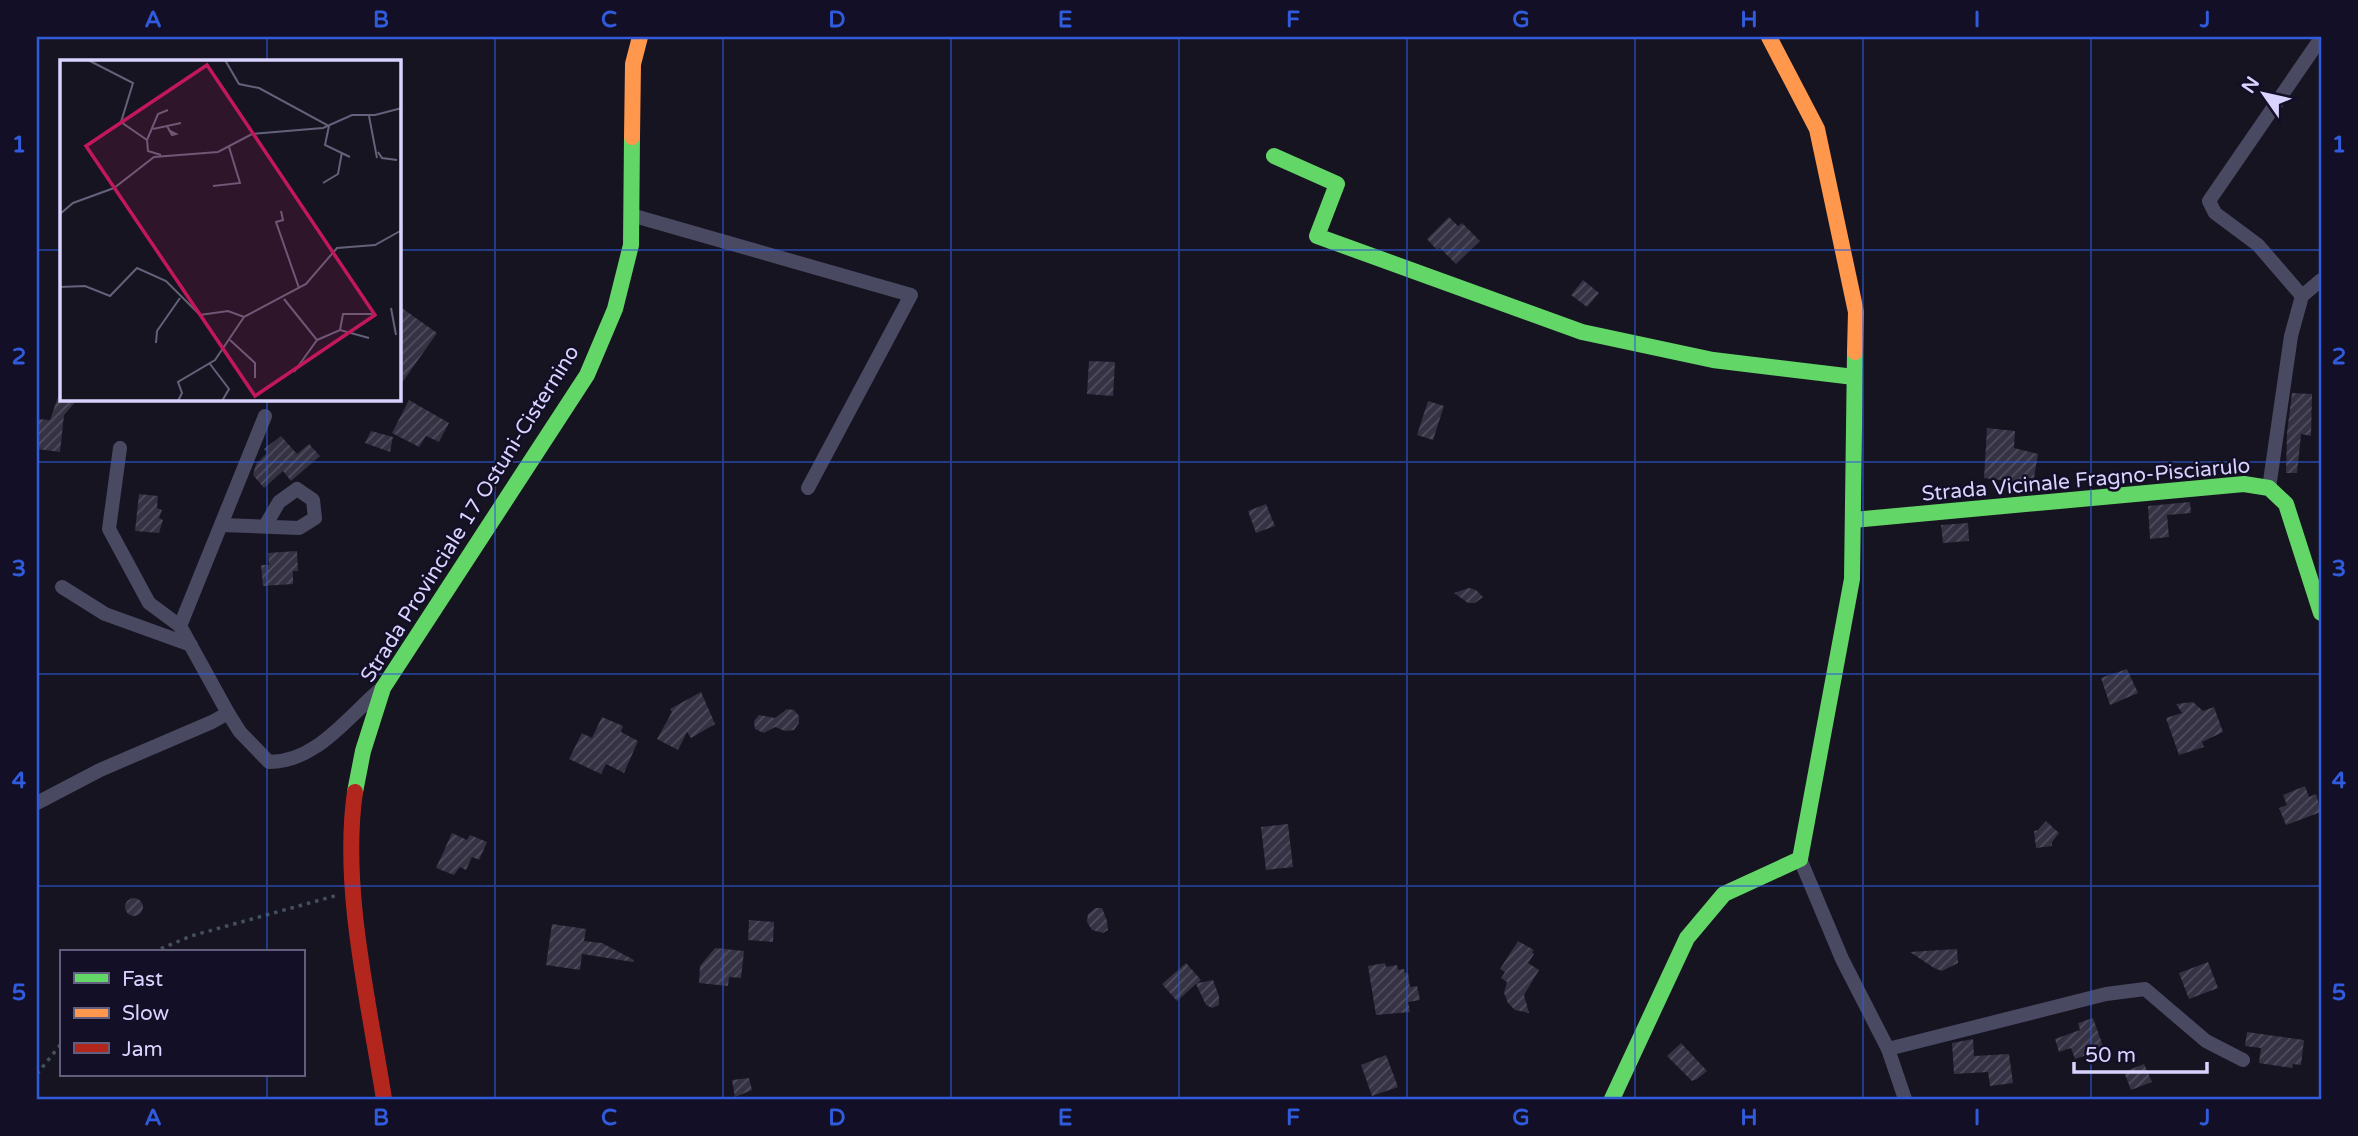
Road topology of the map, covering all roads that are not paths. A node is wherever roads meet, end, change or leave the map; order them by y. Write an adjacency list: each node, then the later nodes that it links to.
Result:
1 (640, 37): 5 (street, Strada Provinciale 17 Ostuni-Cisternino)
2 (1769, 37): 8 (street)
3 (2321, 38): 7 (street)
4 (1274, 156): 8 (street)
5 (631, 215): 11 (street); 20 (street, Strada Provinciale 17 Ostuni-Cisternino)
6 (2321, 280): 7 (street)
7 (2302, 296): 12 (street)
8 (1854, 377): 13 (street)
9 (265, 416): 14 (street)
10 (120, 448): 18 (street)
11 (808, 488)
12 (2269, 488): 13 (street, Strada Vicinale Fragno-Pisciarulo); 17 (street, Strada Vicinale Fragno-Pisciarulo)
13 (1853, 520): 23 (street)
14 (222, 525): 15 (street); 18 (street)
15 (264, 526)
16 (62, 587): 19 (street)
17 (2321, 613)
18 (180, 626): 19 (street)
19 (191, 645): 21 (street)
20 (383, 688): 21 (street); 26 (street, Strada Provinciale 17 Ostuni-Cisternino)
21 (228, 713): 22 (street)
22 (37, 803)
23 (1800, 859): 24 (street); 27 (street)
24 (1888, 1049): 25 (street); 28 (street)
25 (2243, 1060)
26 (384, 1099)
27 (1612, 1099)
28 (1905, 1099)

